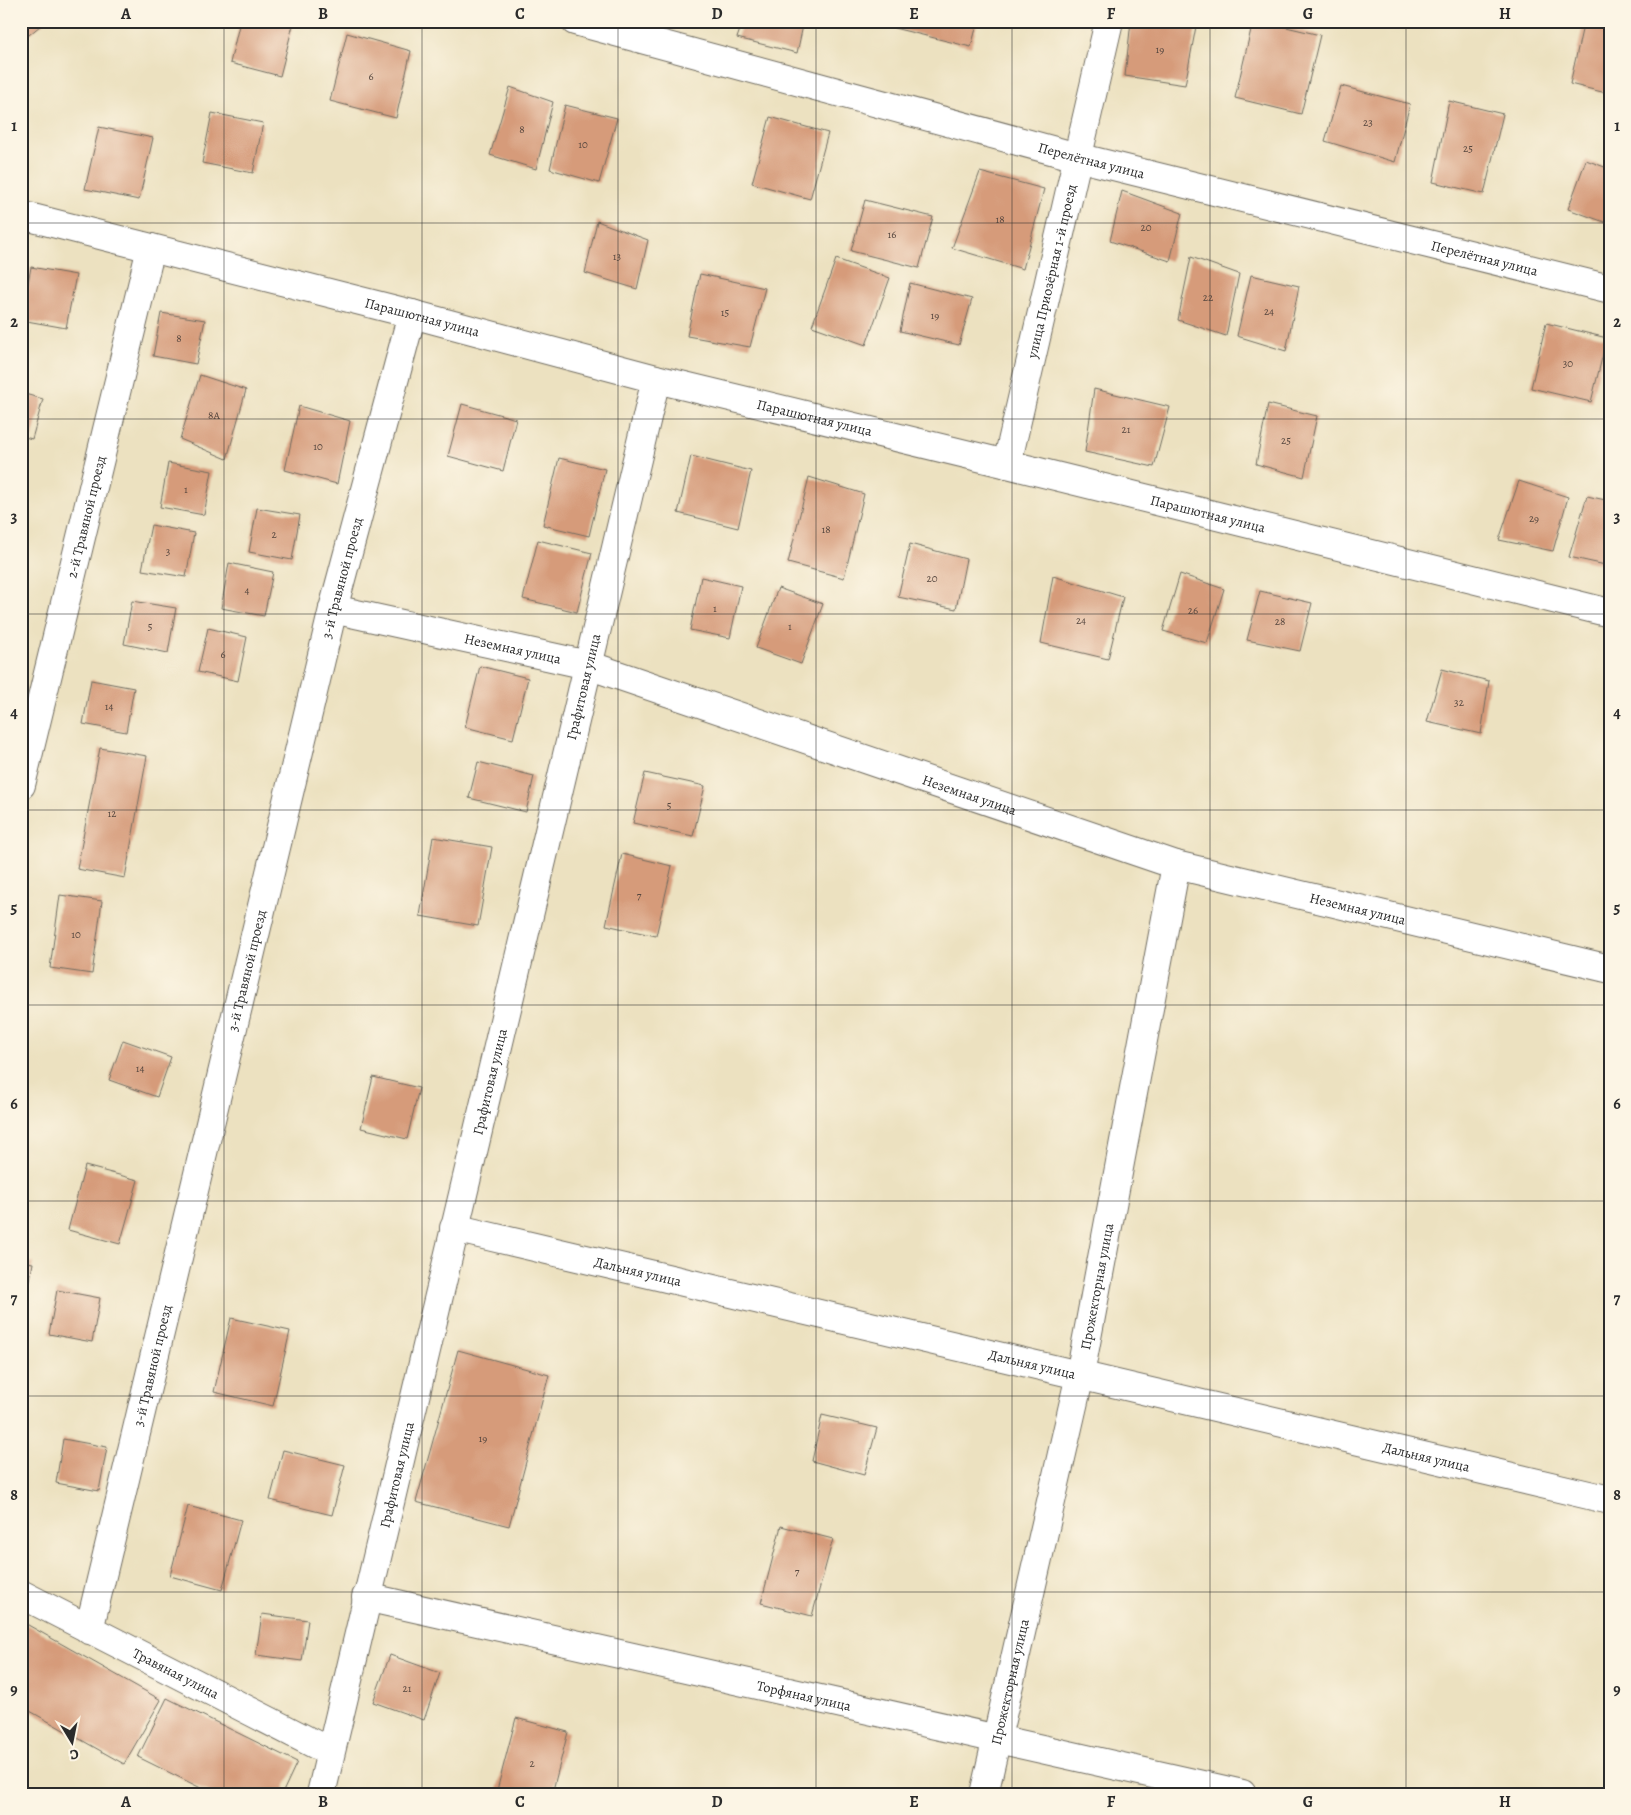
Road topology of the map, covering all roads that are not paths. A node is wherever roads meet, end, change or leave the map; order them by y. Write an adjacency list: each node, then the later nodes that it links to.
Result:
1 (575, 21): 3 (street, Перелётная улица)
2 (1109, 21): 3 (street, улица Приозёрная 1-й проезд)
3 (1077, 157): 6 (street, Перелётная улица); 9 (street, улица Приозёрная 1-й проезд)
4 (21, 215): 5 (street, Парашютная улица)
5 (150, 248): 7 (street, Парашютная улица); 13 (street, 2-й Травяной проезд)
6 (1610, 289)
7 (412, 314): 8 (street, Парашютная улица); 10 (street, 3-й Травяной проезд)
8 (656, 379): 9 (street, Парашютная улица); 12 (street, Графитовая улица)
9 (1007, 464): 11 (street, Парашютная улица)
10 (333, 609): 12 (street, Неземная улица); 21 (street, 3-й Травяной проезд)
11 (1610, 612)
12 (588, 665): 14 (street, Неземная улица); 16 (street, Графитовая улица)
13 (21, 784)
14 (1176, 865): 15 (street, Неземная улица); 17 (street, Прожекторная улица)
15 (1610, 969)
16 (454, 1228): 17 (street, Дальняя улица); 20 (street, Графитовая улица)
17 (1080, 1375): 18 (street, Дальняя улица); 22 (street, Прожекторная улица)
18 (1610, 1500)
19 (21, 1594): 21 (street, Травяная улица)
20 (366, 1597): 22 (street, Торфяная улица); 23 (street, Графитовая улица)
21 (89, 1630): 23 (street, Травяная улица)
22 (996, 1739): 25 (street, Прожекторная улица); 26 (street, Торфяная улица)
23 (330, 1752): 24 (street, Графитовая улица)
24 (322, 1788)
25 (984, 1794)
26 (1242, 1794)

